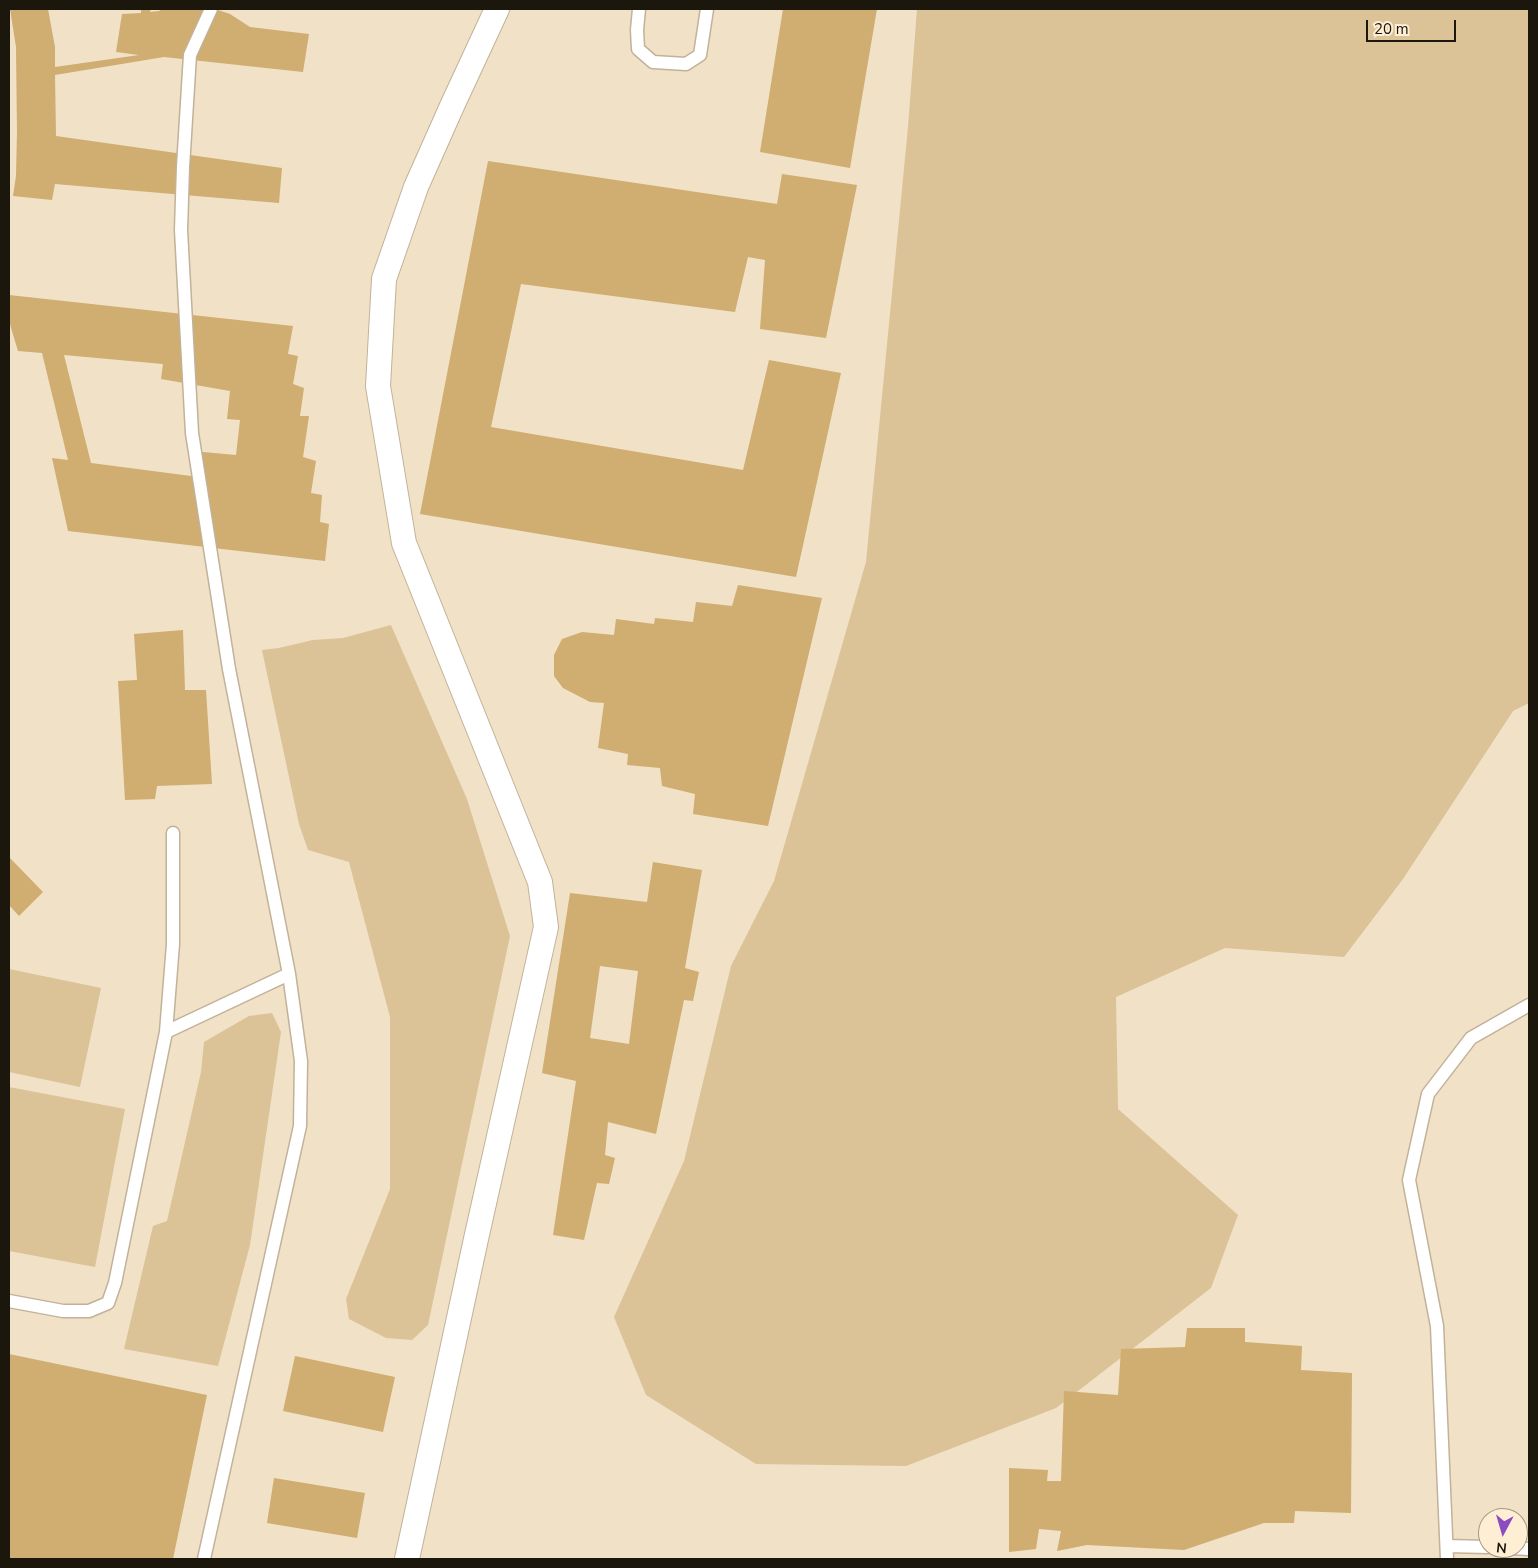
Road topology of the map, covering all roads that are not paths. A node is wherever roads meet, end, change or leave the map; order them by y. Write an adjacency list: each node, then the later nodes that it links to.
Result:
1 (211, 9): 6 (lane)
2 (497, 9): 13 (street)
3 (639, 9): 4 (lane)
4 (707, 9)
5 (173, 833): 8 (lane)
6 (289, 974): 8 (lane); 12 (lane)
7 (1529, 1004): 11 (lane)
8 (166, 1032): 9 (lane)
9 (9, 1301)
10 (1478, 1548): 11 (lane)
11 (1447, 1553)
12 (204, 1559)
13 (407, 1559)

